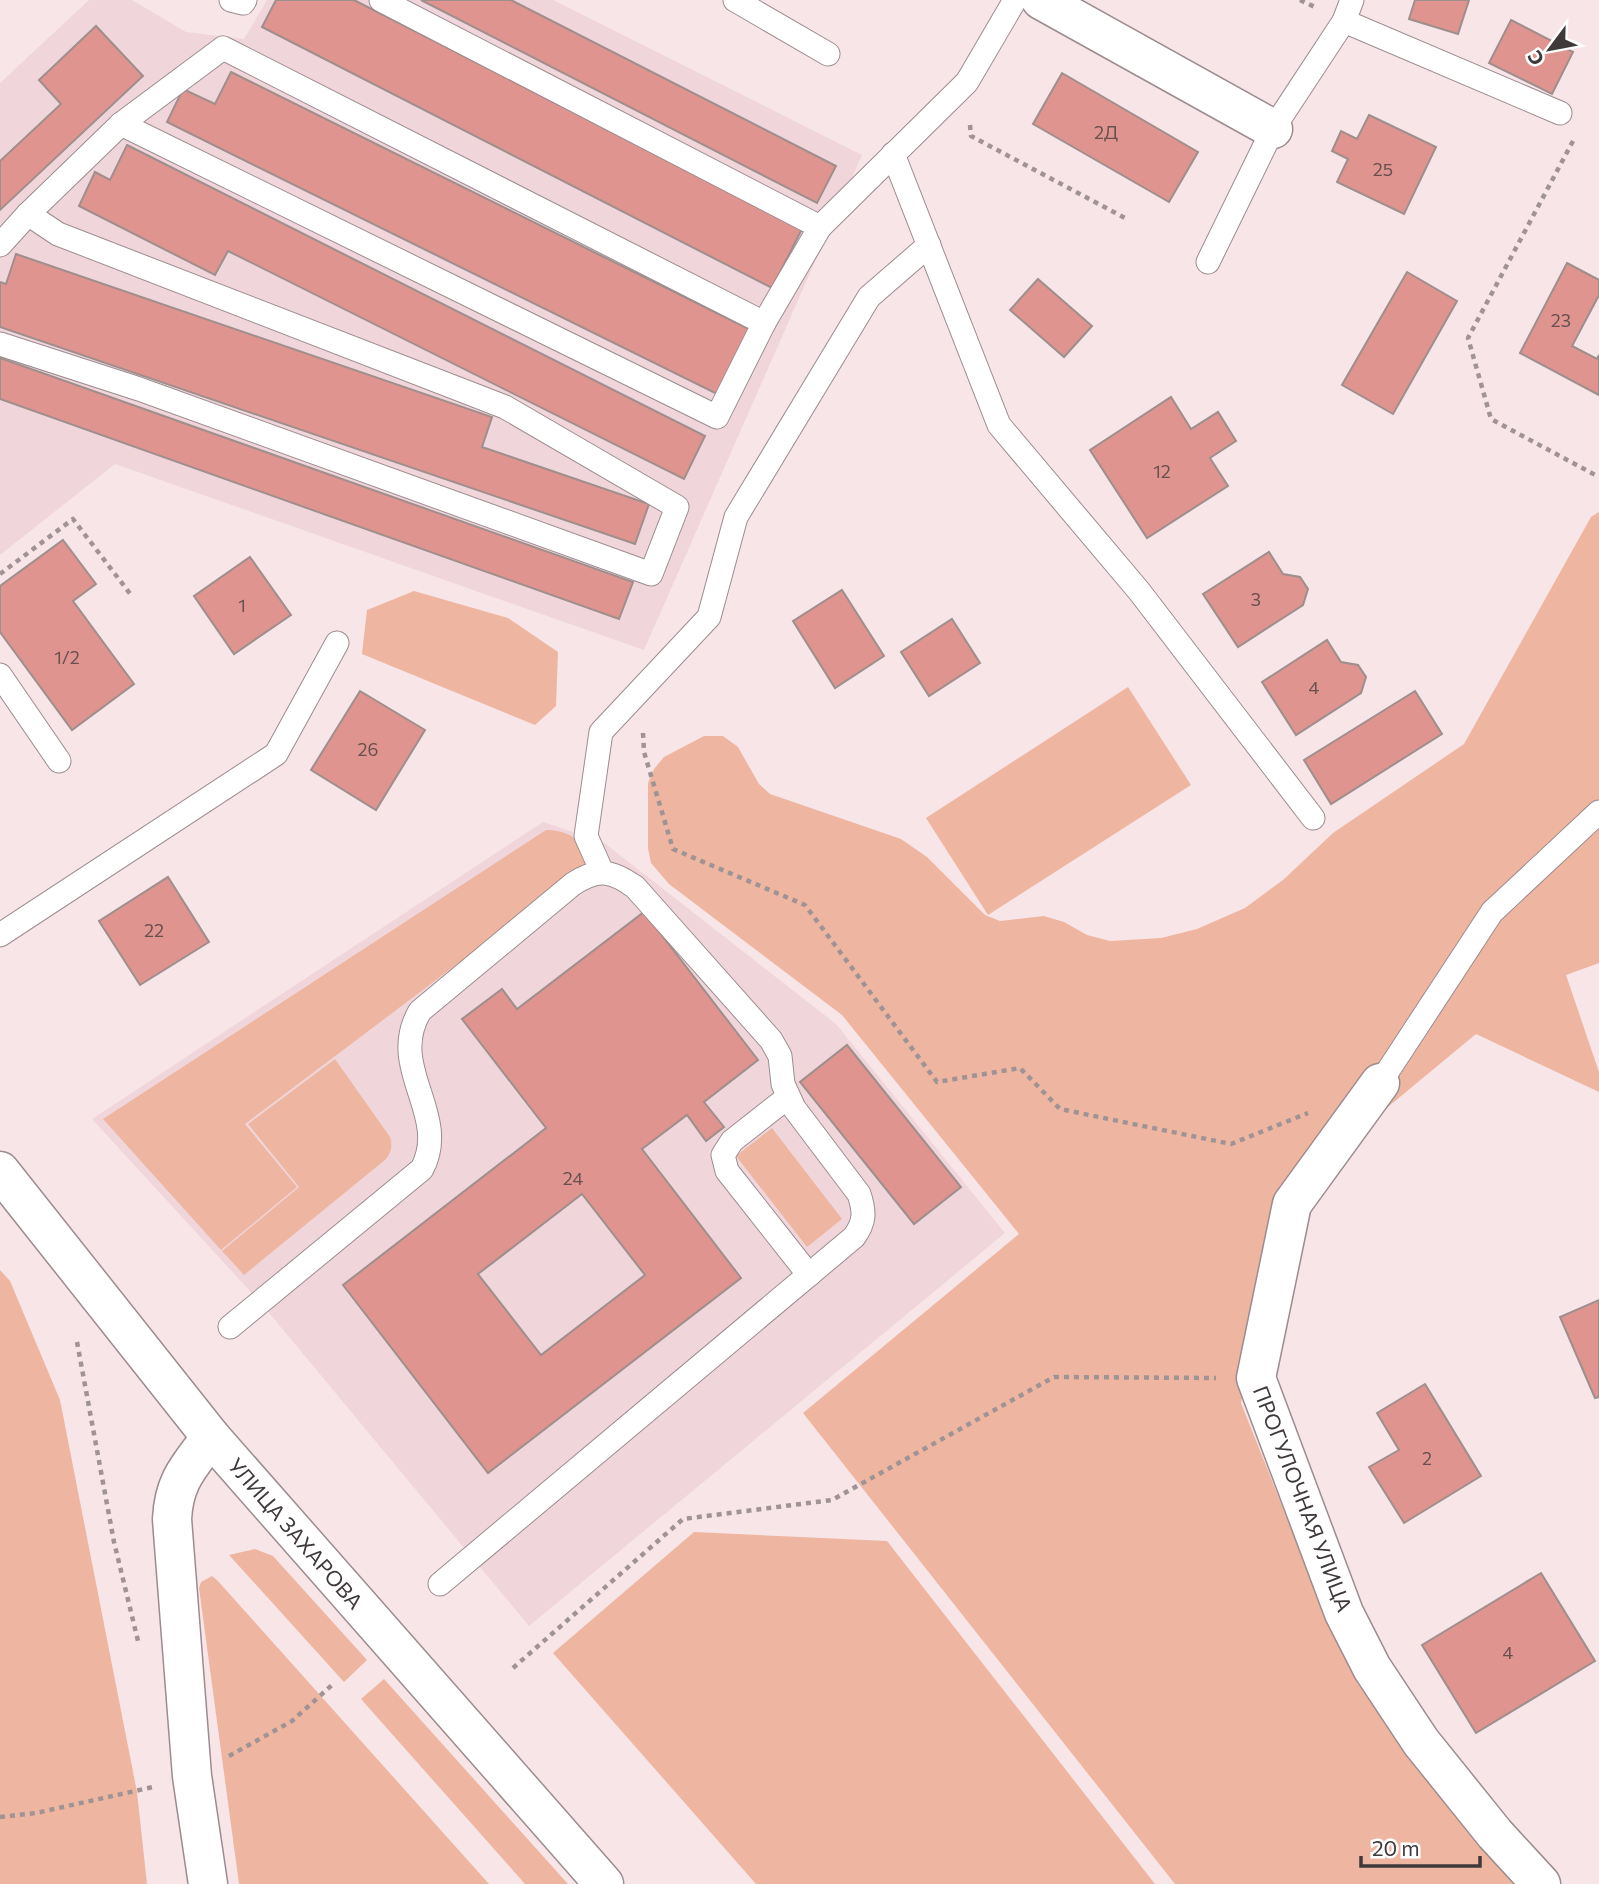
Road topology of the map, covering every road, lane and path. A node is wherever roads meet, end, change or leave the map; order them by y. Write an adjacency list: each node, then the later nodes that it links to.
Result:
1 (231, 0): 2 (lane)
2 (245, 0)
3 (382, 0): 16 (lane)
4 (735, 0): 8 (lane)
5 (1015, 0): 9 (lane)
6 (1041, 0): 12 (street)
7 (1348, 10): 10 (lane); 12 (lane)
8 (828, 54)
9 (967, 82): 13 (lane); 15 (path)
10 (1559, 113): 22 (path)
11 (121, 124): 14 (lane); 20 (lane); 20 (lane)
12 (1273, 129): 19 (lane)
13 (894, 154): 16 (lane); 18 (lane)
14 (28, 214): 17 (lane); 21 (lane)
15 (1125, 218)
16 (820, 227): 20 (lane)
17 (0, 245)
18 (929, 245): 27 (lane); 30 (lane)
19 (1208, 262)
20 (764, 323)
21 (0, 344)
22 (1599, 477)
23 (0, 573): 24 (path)
24 (131, 596)
25 (337, 643): 32 (lane)
26 (0, 675): 28 (lane)
27 (641, 690): 31 (lane); 35 (path)
28 (59, 761)
29 (1599, 812): 33 (lane)
30 (1313, 818)
31 (602, 872): 34 (lane); 38 (lane)
32 (0, 935)
33 (1380, 1083): 40 (street, ПРОГУЛОЧНАЯ УЛИЦА)
34 (788, 1097): 37 (lane); 37 (lane)
35 (1318, 1108)
36 (0, 1171): 41 (street, УЛИЦА ЗАХАРОВА)
37 (809, 1275): 42 (lane)
38 (230, 1326)
39 (77, 1342): 43 (path)
40 (1256, 1378): 44 (path); 50 (street, ПРОГУЛОЧНАЯ УЛИЦА)
41 (211, 1437): 46 (street); 49 (street, УЛИЦА ЗАХАРОВА)
42 (440, 1584)
43 (140, 1648)
44 (513, 1668)
45 (331, 1685): 46 (path)
46 (192, 1776): 47 (path); 48 (street)
47 (0, 1817)
48 (208, 1884)
49 (604, 1884)
50 (1541, 1884)

